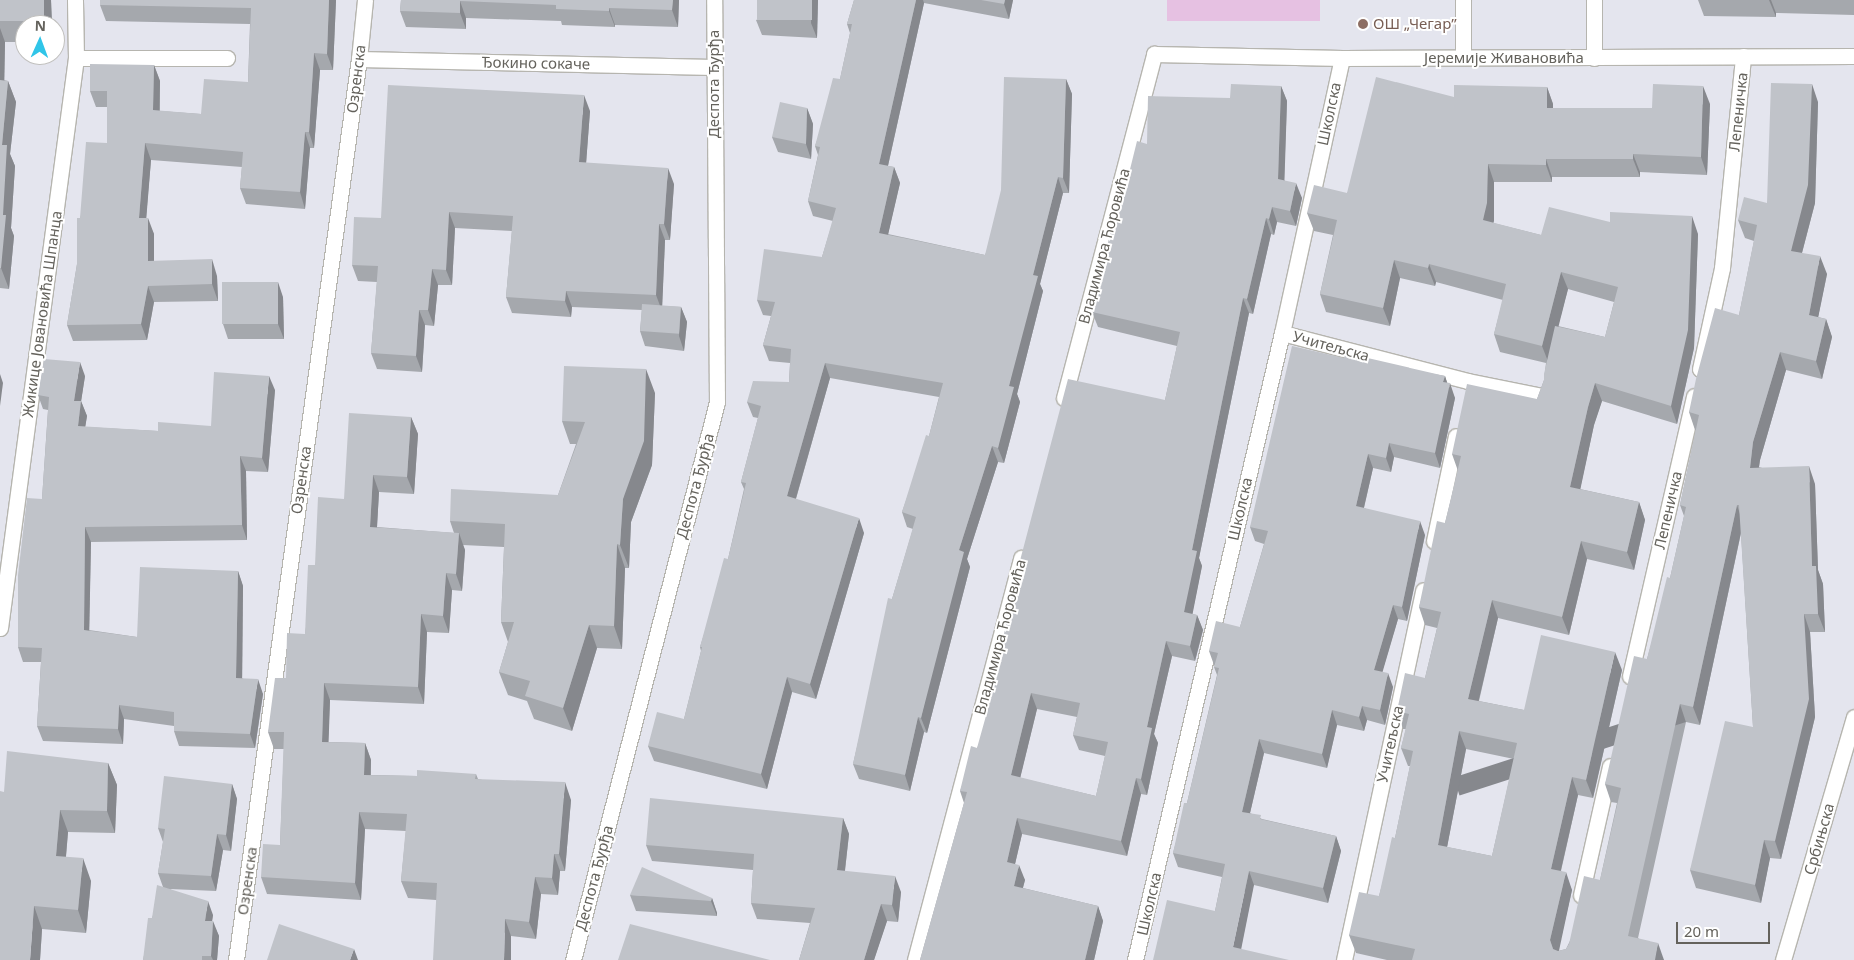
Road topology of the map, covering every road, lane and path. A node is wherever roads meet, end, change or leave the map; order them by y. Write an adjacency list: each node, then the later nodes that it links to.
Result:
1 (75, 0): 10 (street, Жикице Јовановића Шпанца)
2 (365, 0): 12 (street, Озренска)
3 (714, 0): 15 (street, Деспота Ђурђа)
4 (1463, 0): 9 (street)
5 (1594, 0): 14 (street)
6 (1154, 54): 13 (street, Јеремије Живановића); 20 (street, Владимира Ћоровића)
7 (1743, 56): 8 (street, Јеремије Живановића); 14 (street, Јеремије Живановића); 26 (street, Лепеничка)
8 (1854, 56)
9 (1462, 57): 13 (street, Јеремије Живановића); 14 (street, Јеремије Живановића)
10 (76, 58): 11 (street); 25 (street, Жикице Јовановића Шпанца)
11 (227, 58)
12 (359, 58): 15 (street, Ђокино сокаче); 30 (street, Озренска)
13 (1342, 58): 16 (street, Школска)
14 (1594, 58)
15 (713, 67): 31 (street, Деспота Ђурђа)
16 (1282, 333): 17 (street, Учитељска); 33 (street, Школска)
17 (1468, 381): 18 (street, Учитељска); 19 (street)
18 (1542, 396)
19 (1464, 400)
20 (1060, 410)
21 (1460, 420): 23 (street)
22 (1025, 546): 32 (street, Владимира Ћоровића)
23 (1431, 555)
24 (1427, 574): 34 (street, Учитељска)
25 (0, 628)
26 (1628, 687)
27 (1854, 717): 35 (street, Србињска)
28 (1612, 755): 29 (street)
29 (1577, 911)
30 (236, 960)
31 (573, 960)
32 (916, 960)
33 (1135, 960)
34 (1344, 960)
35 (1783, 960)

